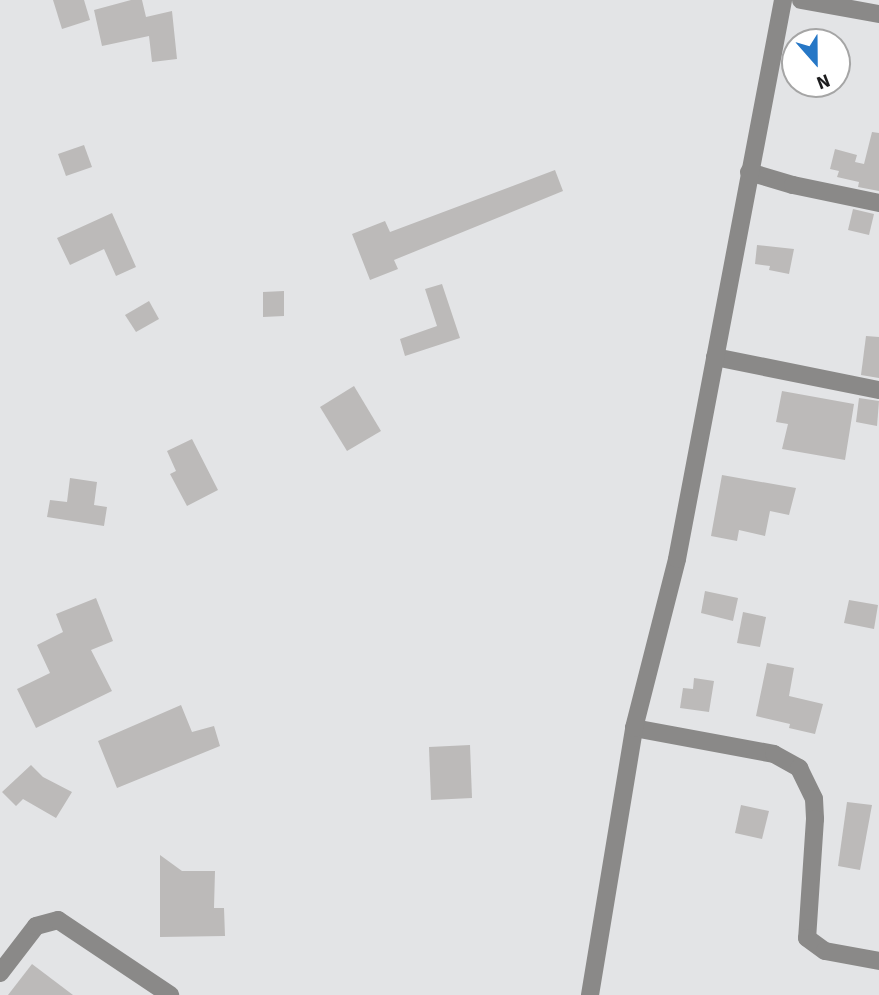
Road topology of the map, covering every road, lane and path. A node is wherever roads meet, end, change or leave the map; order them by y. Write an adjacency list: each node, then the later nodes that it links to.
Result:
1 (783, 0): 4 (street)
2 (801, 0): 3 (street)
3 (879, 14)
4 (749, 172): 5 (street); 6 (street)
5 (879, 203)
6 (715, 357): 7 (street); 8 (street)
7 (879, 390)
8 (634, 728): 9 (street); 12 (street)
9 (879, 961)
10 (0, 973): 11 (street)
11 (170, 995)
12 (590, 995)

